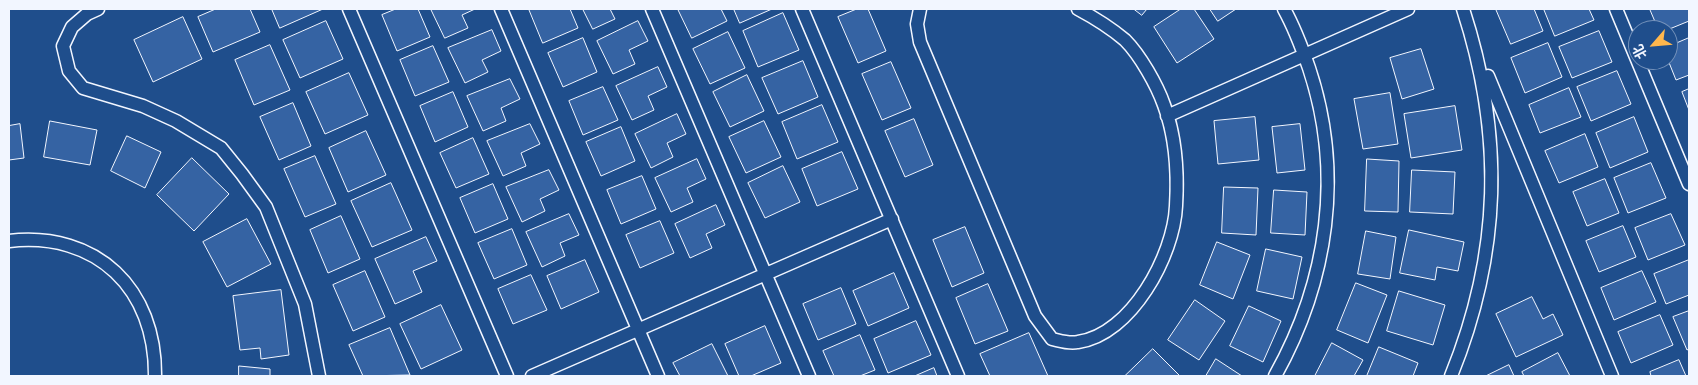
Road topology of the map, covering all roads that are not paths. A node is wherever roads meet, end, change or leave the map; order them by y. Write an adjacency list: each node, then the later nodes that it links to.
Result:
1 (98, 9): 21 (lane)
2 (349, 9): 22 (lane)
3 (502, 9): 19 (lane)
4 (652, 9): 18 (lane)
5 (802, 9): 16 (lane)
6 (920, 9): 14 (lane)
7 (1078, 9): 14 (lane)
8 (1284, 9): 13 (lane)
9 (1408, 9): 13 (lane)
10 (1463, 9): 12 (lane)
11 (1616, 9): 15 (lane)
12 (1475, 44): 28 (lane); 29 (lane)
13 (1304, 55): 14 (lane); 27 (lane)
14 (1167, 116)
15 (1689, 184)
16 (892, 219): 18 (lane); 26 (lane)
17 (9, 241): 20 (lane)
18 (765, 274): 19 (lane); 25 (lane)
19 (638, 330): 23 (lane); 24 (lane)
20 (155, 376)
21 (319, 376)
22 (507, 376)
23 (532, 376)
24 (658, 376)
25 (809, 376)
26 (958, 376)
27 (1275, 376)
28 (1451, 376)
29 (1612, 376)

